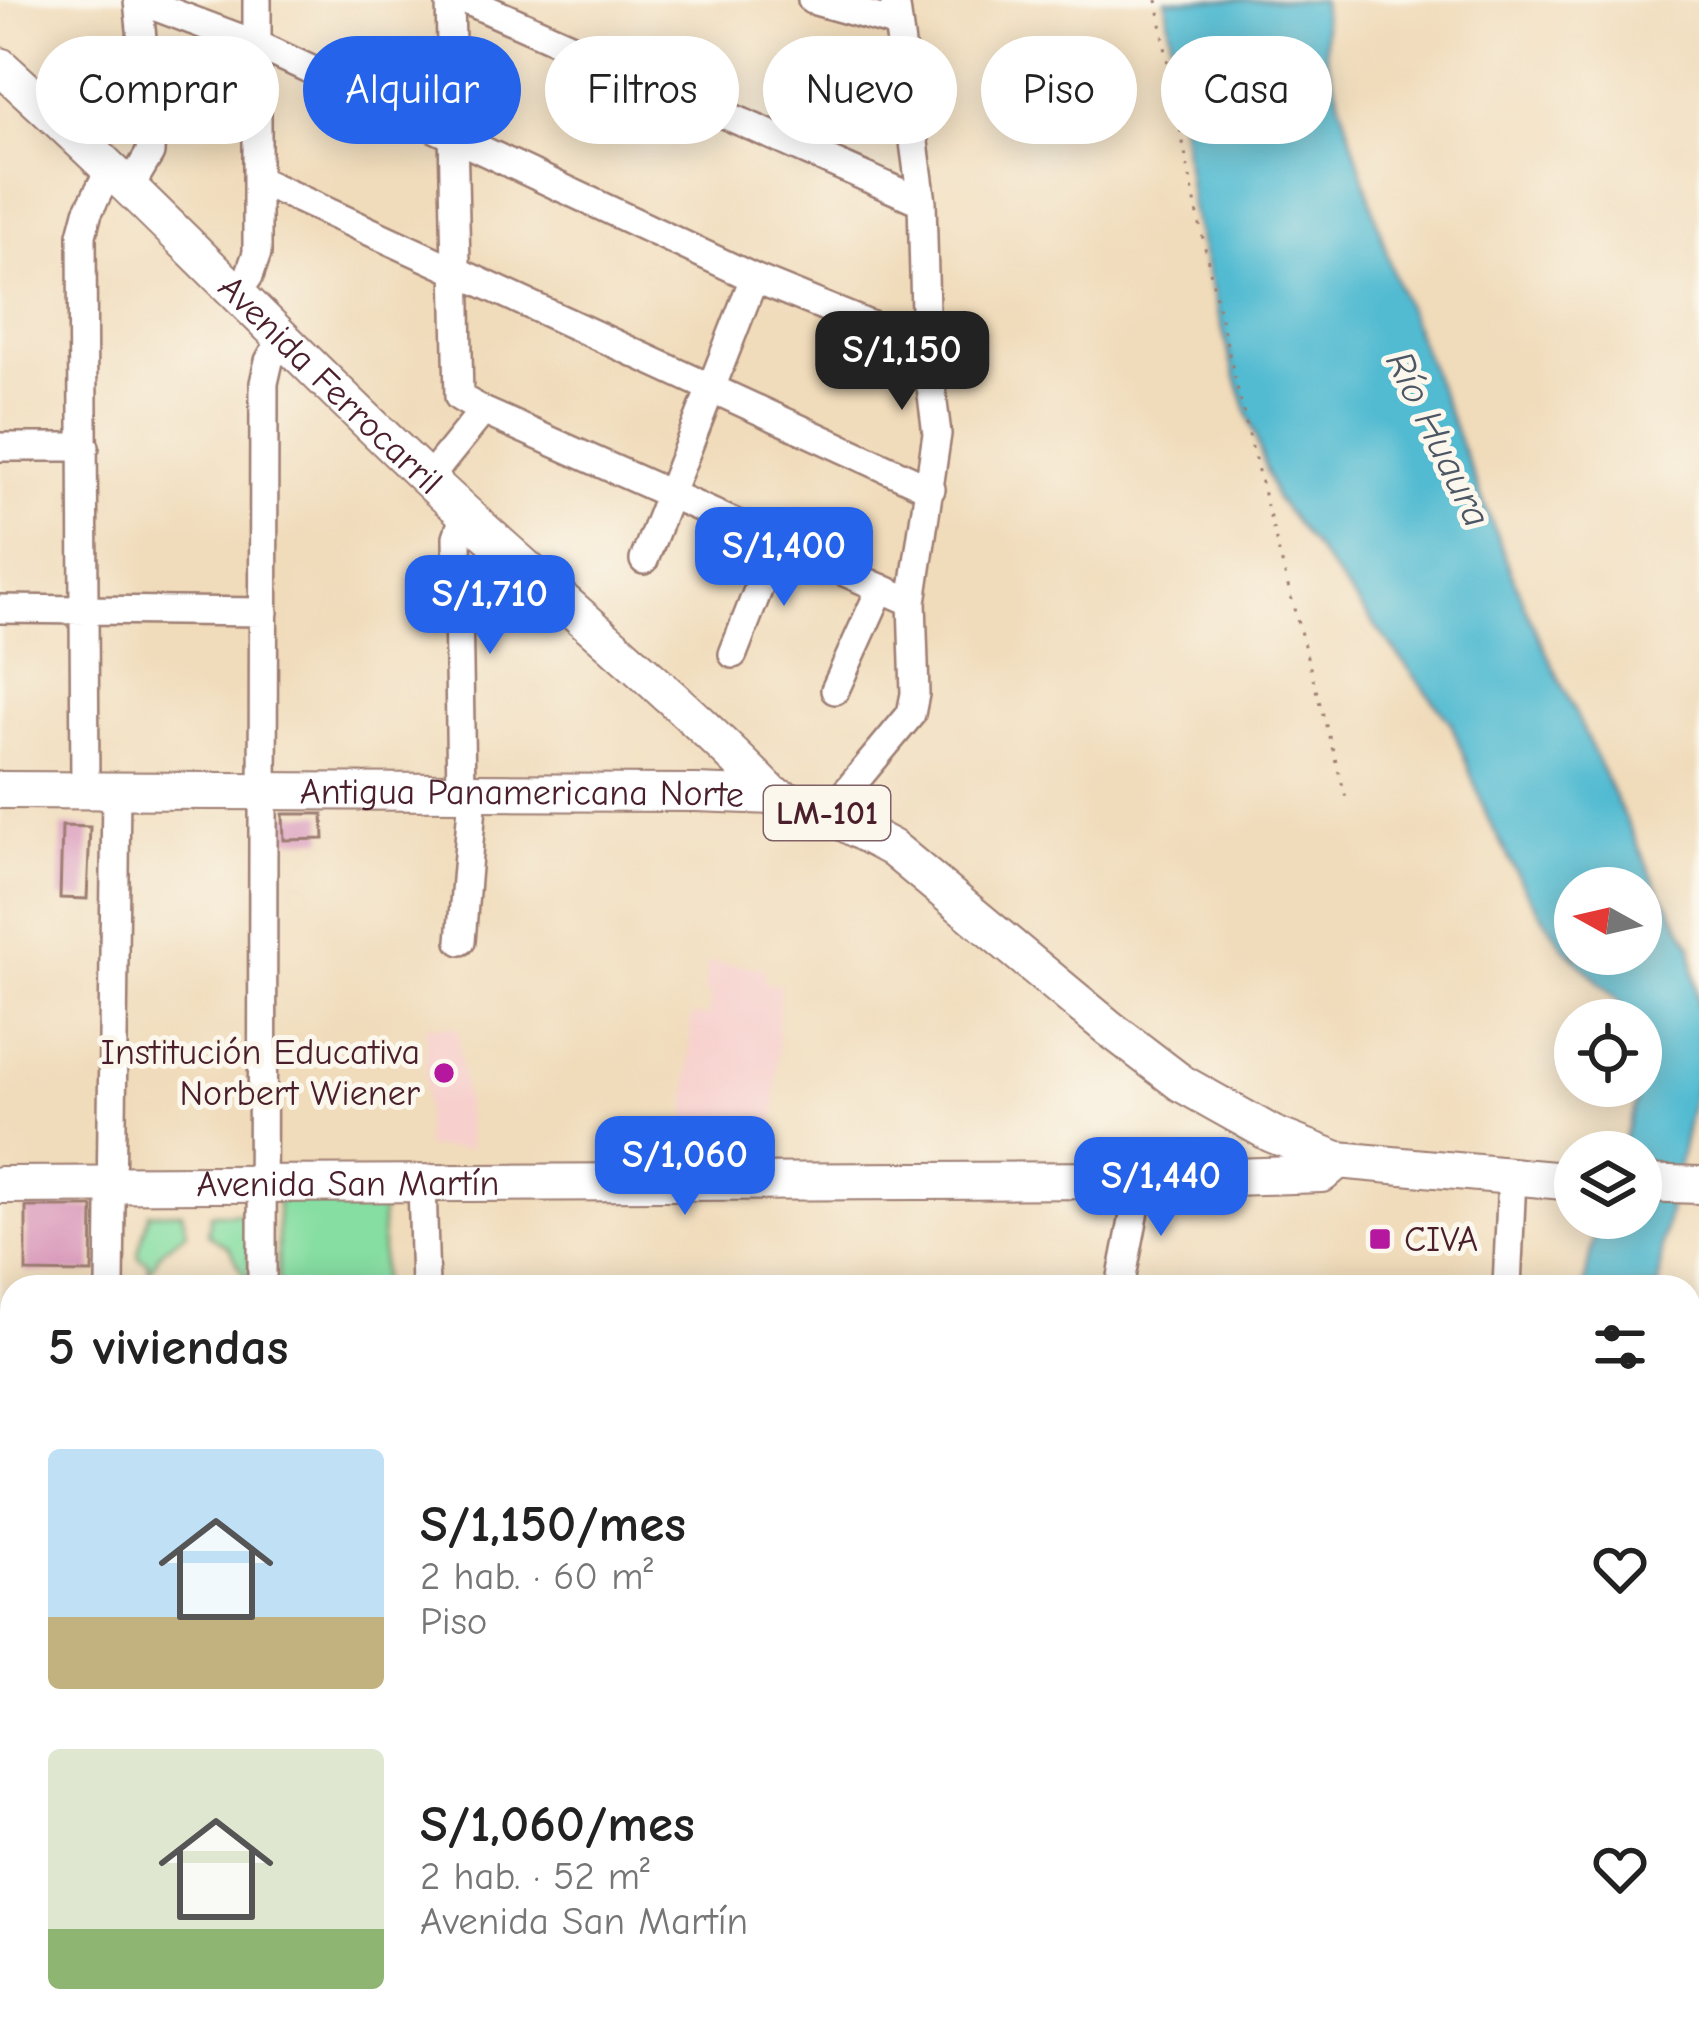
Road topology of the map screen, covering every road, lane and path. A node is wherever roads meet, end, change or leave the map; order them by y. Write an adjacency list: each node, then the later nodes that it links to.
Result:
1 (138, 0): 8 (street); 15 (street)
2 (257, 0): 9 (street)
3 (450, 0): 10 (street)
4 (466, 0): 17 (street)
5 (812, 0): 7 (street)
6 (1157, 0): 45 (path)
7 (897, 12): 17 (street)
8 (234, 36)
9 (258, 36)
10 (451, 36)
11 (0, 66): 15 (main road, Avenida Ferrocarril)
12 (257, 144): 16 (street)
13 (452, 144): 18 (street)
14 (473, 144): 19 (street)
15 (121, 176): 20 (main road, Avenida Ferrocarril); 26 (street)
16 (257, 180): 18 (street); 20 (street)
17 (922, 202): 22 (street)
18 (453, 268): 23 (street); 24 (street)
19 (754, 278): 22 (street); 23 (street)
20 (238, 291): 21 (main road, Avenida Ferrocarril)
21 (284, 336): 27 (main road, Avenida Ferrocarril); 37 (street)
22 (926, 349): 28 (street)
23 (713, 388): 28 (street); 29 (street)
24 (483, 411): 27 (street); 29 (street)
25 (0, 447): 26 (street)
26 (86, 447): 36 (street)
27 (428, 479): 30 (main road, Avenida Ferrocarril)
28 (931, 489): 34 (street)
29 (669, 492): 31 (street); 32 (street)
30 (465, 514): 43 (street); 44 (main road, Avenida Ferrocarril)
31 (777, 541): 33 (street); 38 (street)
32 (644, 560)
33 (881, 588): 34 (street); 39 (street)
34 (912, 602): 46 (street)
35 (0, 609): 36 (street)
36 (86, 610): 37 (street); 41 (street)
37 (264, 613): 42 (street)
38 (733, 654)
39 (835, 690)
40 (0, 790): 41 (main road, Antigua Panamericana Norte / LM-101)
41 (100, 790): 42 (main road, Antigua Panamericana Norte / LM-101); 52 (street)
42 (264, 791): 43 (main road, Antigua Panamericana Norte / LM-101); 53 (street)
43 (467, 792): 44 (main road, Antigua Panamericana Norte / LM-101); 47 (street)
44 (774, 796): 46 (main road, Antigua Panamericana Norte / LM-101)
45 (1347, 801)
46 (828, 814): 48 (main road, Antigua Panamericana Norte / LM-101)
47 (461, 941)
48 (1339, 1160): 49 (main road, Avenida San Martín / LM-101); 50 (main road, Antigua Panamericana Norte / LM-101)
49 (1141, 1180): 51 (main road, Avenida San Martín / LM-101); 60 (street)
50 (1544, 1180): 61 (street)
51 (422, 1183): 53 (main road, Avenida San Martín / LM-101); 59 (street)
52 (112, 1184): 53 (main road, Avenida San Martín / LM-101); 55 (main road, Avenida San Martín / LM-101); 57 (street)
53 (262, 1184): 58 (street)
54 (1662, 1184): 56 (main road)
55 (0, 1185)
56 (1695, 1185)
57 (110, 1275)
58 (262, 1275)
59 (425, 1275)
60 (1122, 1275)
61 (1511, 1275)

